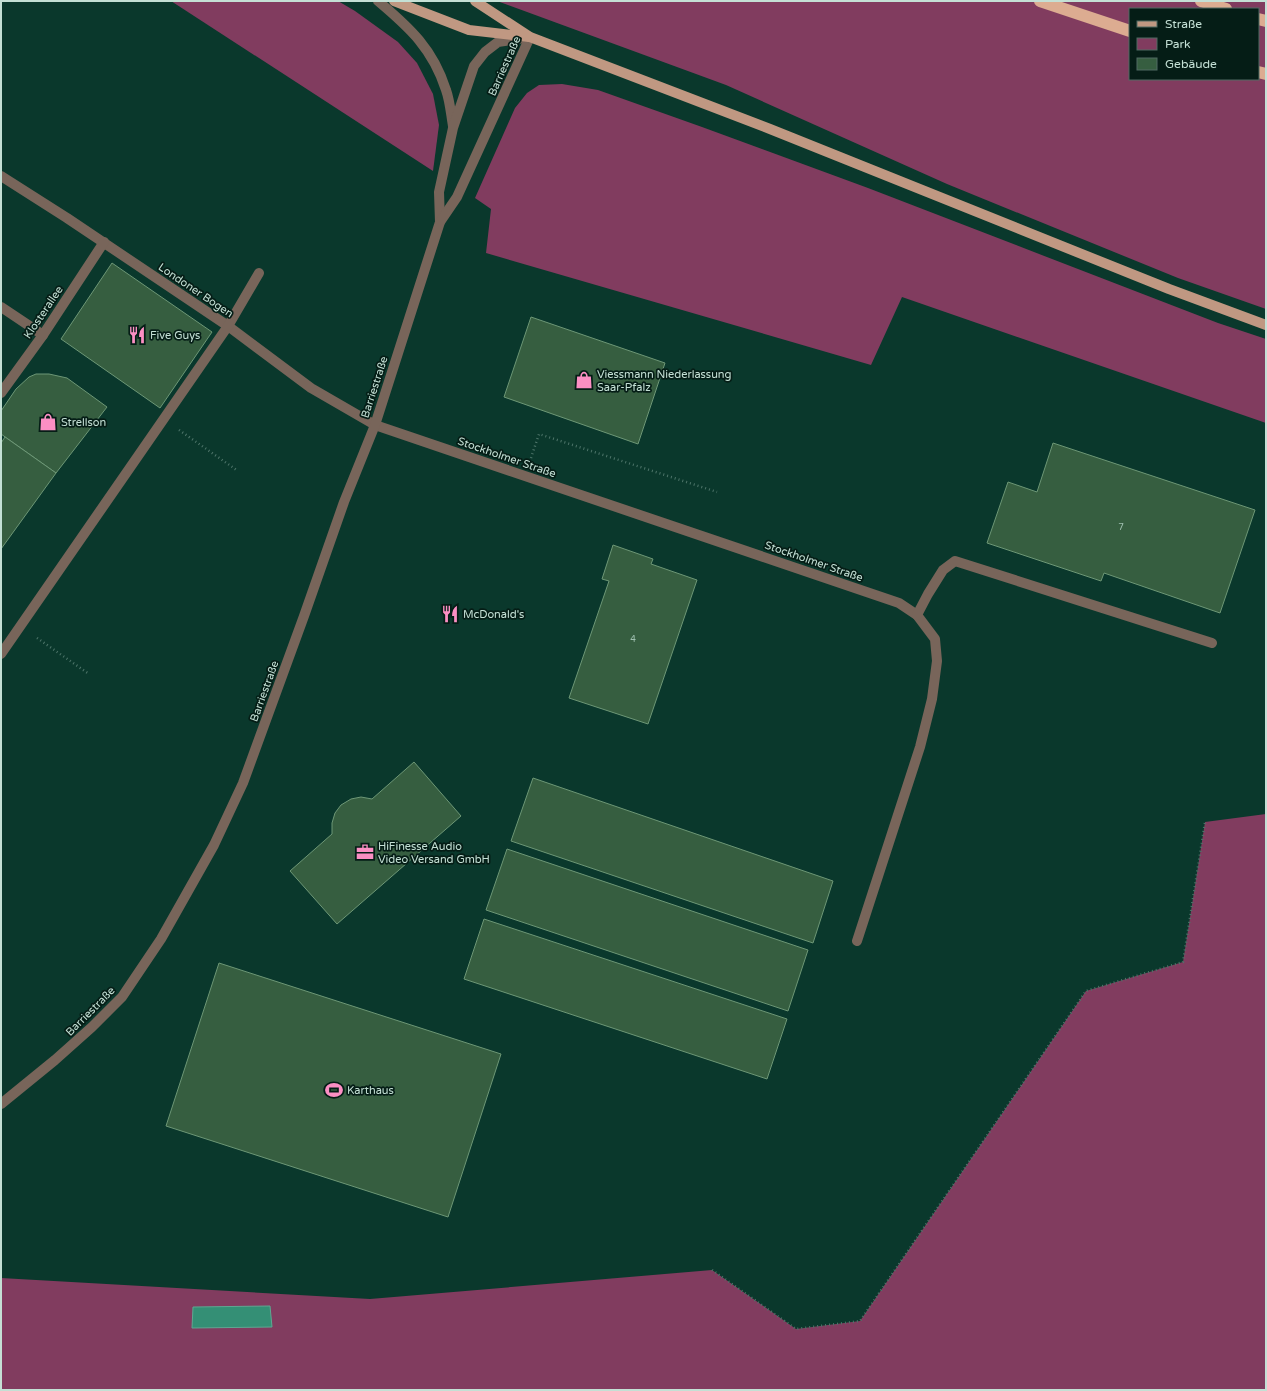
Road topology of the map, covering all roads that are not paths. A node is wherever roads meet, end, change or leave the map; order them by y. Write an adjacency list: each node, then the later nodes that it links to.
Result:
1 (378, 1): 9 (street, Barriestraße)
2 (394, 1): 8 (main road)
3 (475, 1): 8 (main road)
4 (1040, 1): 7 (highway)
5 (1201, 1): 6 (highway)
6 (1223, 8)
7 (1129, 31)
8 (530, 37): 9 (street, Barriestraße); 11 (street, Barriestraße); 15 (main road)
9 (453, 128): 11 (street, Barriestraße)
10 (1, 176): 12 (street, Londoner Bogen)
11 (440, 222): 19 (street, Barriestraße)
12 (104, 242): 16 (street, Londoner Bogen); 17 (street, Klosterallee)
13 (260, 273): 16 (street)
14 (1, 307): 17 (street)
15 (1266, 325)
16 (228, 326): 19 (street, Londoner Bogen); 22 (street)
17 (43, 335): 18 (street, Klosterallee)
18 (1, 393)
19 (375, 425): 20 (street, Stockholmer Straße); 24 (street, Barriestraße)
20 (918, 615): 21 (street); 23 (street, Stockholmer Straße)
21 (1212, 643)
22 (1, 654)
23 (857, 941)
24 (1, 1104)

